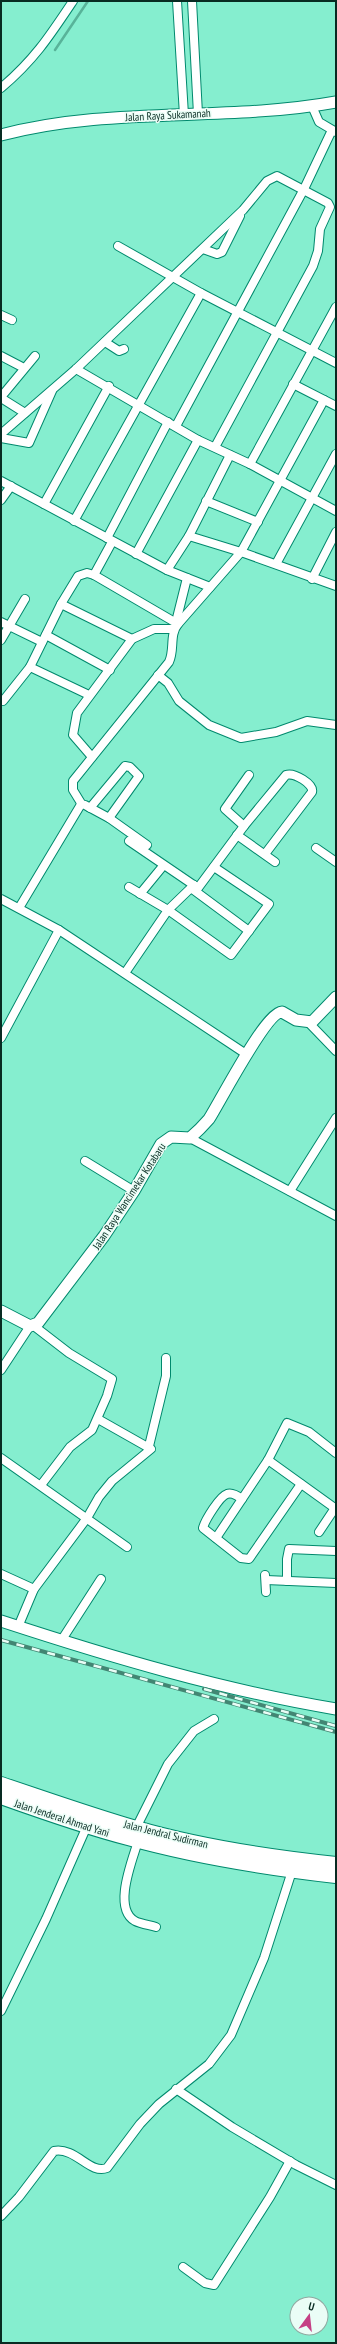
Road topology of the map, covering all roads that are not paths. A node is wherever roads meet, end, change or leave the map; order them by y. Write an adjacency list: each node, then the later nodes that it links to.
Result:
1 (73, 1): 4 (street)
2 (178, 1): 8 (street)
3 (192, 1): 7 (street)
4 (1, 88)
5 (336, 102): 6 (street, Jalan Raya Sukamanah)
6 (312, 106): 7 (street, Jalan Raya Sukamanah); 9 (street)
7 (198, 114): 8 (street, Jalan Raya Sukamanah)
8 (184, 115): 10 (street, Jalan Raya Sukamanah)
9 (334, 131): 11 (street)
10 (1, 135)
11 (304, 190): 12 (street); 18 (street); 22 (street)
12 (243, 210): 14 (street); 14 (street)
13 (118, 246): 15 (street)
14 (203, 249): 15 (street)
15 (172, 277): 16 (street); 23 (street)
16 (201, 293): 18 (street); 36 (street)
17 (336, 307): 20 (street)
18 (238, 312): 22 (street); 40 (street)
19 (1, 315): 21 (street)
20 (333, 319): 25 (street)
21 (12, 320)
22 (278, 333): 25 (street); 44 (street)
23 (105, 342): 24 (street); 30 (street)
24 (124, 349)
25 (312, 351): 28 (street); 31 (street)
26 (1, 356): 29 (street)
27 (35, 356): 29 (street)
28 (336, 363)
29 (24, 368): 34 (street)
30 (76, 369): 32 (street); 33 (street)
31 (293, 384): 35 (street); 47 (street)
32 (109, 386): 36 (street); 54 (street)
33 (54, 387): 38 (street); 42 (street)
34 (1, 397): 38 (street)
35 (324, 400): 37 (street); 48 (street)
36 (138, 404): 39 (street); 56 (street)
37 (336, 406)
38 (25, 413): 41 (street)
39 (168, 422): 40 (street); 60 (street)
40 (176, 426): 43 (street)
41 (1, 434)
42 (1, 438)
43 (198, 440): 44 (street); 62 (street)
44 (215, 447): 46 (street)
45 (336, 454): 51 (street)
46 (230, 455): 47 (street); 53 (street)
47 (250, 464): 48 (street)
48 (281, 480): 51 (street); 57 (street)
49 (1, 481): 50 (street)
50 (10, 486): 52 (street); 54 (street)
51 (312, 498): 55 (street); 63 (street)
52 (1, 500)
53 (206, 501): 57 (street); 59 (street)
54 (44, 504): 56 (street)
55 (336, 511)
56 (74, 521): 60 (street)
57 (258, 522): 61 (street)
58 (336, 532): 67 (street)
59 (189, 536): 61 (street); 64 (street)
60 (110, 540): 62 (street); 65 (street)
61 (241, 552): 63 (street); 69 (street)
62 (136, 554): 64 (street)
63 (276, 564): 67 (street)
64 (167, 570): 66 (street)
65 (94, 575): 71 (street); 73 (street)
66 (187, 578): 69 (street); 73 (street)
67 (312, 578): 68 (street)
68 (336, 586)
69 (210, 587): 73 (street)
70 (24, 599): 72 (street)
71 (61, 604): 74 (street); 75 (street)
72 (5, 624): 74 (street); 76 (street)
73 (176, 625): 75 (street); 79 (street)
74 (44, 639): 77 (street); 78 (street)
75 (132, 639): 78 (street)
76 (1, 640)
77 (30, 667): 80 (street); 81 (street)
78 (110, 670): 80 (street)
79 (158, 675): 82 (street); 83 (street)
80 (89, 695): 83 (street)
81 (3, 701)
82 (336, 725)
83 (92, 757): 85 (street)
84 (249, 775): 88 (street)
85 (81, 803): 86 (street); 102 (street)
86 (90, 808): 87 (street); 87 (street)
87 (109, 818): 91 (street)
88 (244, 826): 89 (street); 93 (street)
89 (237, 835): 93 (street); 97 (street)
90 (129, 841): 96 (street)
91 (147, 845)
92 (316, 848): 95 (street)
93 (265, 854): 94 (street)
94 (275, 862)
95 (336, 862)
96 (163, 866): 99 (street); 100 (street)
97 (214, 867): 99 (street); 105 (street)
98 (129, 887): 100 (street)
99 (192, 887): 103 (street); 105 (street)
100 (140, 894): 103 (street)
101 (1, 899): 102 (street)
102 (18, 908): 104 (street)
103 (168, 910): 105 (street); 106 (street)
104 (59, 930): 106 (street); 109 (street)
105 (249, 931)
106 (125, 973): 111 (street)
107 (336, 997): 108 (street)
108 (309, 1023): 110 (street); 111 (street)
109 (1, 1038)
110 (336, 1051)
111 (246, 1054): 113 (street)
112 (336, 1118): 116 (street)
113 (190, 1138): 115 (street, Jalan Raya Wancimekar Kotabaru); 116 (street)
114 (85, 1161): 115 (street)
115 (134, 1191): 119 (street, Jalan Raya Wancimekar Kotabaru)
116 (290, 1191): 117 (street)
117 (336, 1216)
118 (1, 1311): 119 (street)
119 (32, 1326): 121 (street); 122 (street)
120 (166, 1358): 123 (street)
121 (1, 1370)
122 (98, 1418): 123 (street); 128 (street)
123 (150, 1446): 131 (street)
124 (336, 1453): 126 (street)
125 (1, 1458): 128 (street)
126 (268, 1460): 127 (street); 129 (street)
127 (301, 1484): 130 (street); 133 (street)
128 (41, 1485): 131 (street)
129 (242, 1498): 133 (street); 133 (street)
130 (335, 1509): 132 (street)
131 (87, 1518): 134 (street); 140 (street)
132 (319, 1532)
133 (216, 1538)
134 (127, 1547)
135 (336, 1551): 138 (street)
136 (1, 1574): 140 (street)
137 (101, 1579): 144 (street)
138 (287, 1581): 139 (street); 141 (street)
139 (336, 1583)
140 (34, 1589): 143 (street)
141 (266, 1592)
142 (1, 1622): 143 (street)
143 (18, 1627): 144 (street)
144 (61, 1641): 145 (street)
145 (336, 1709)
146 (214, 1719): 150 (street)
147 (1, 1784): 150 (highway, Jalan Jendral Sudirman)
148 (1, 1797): 149 (highway, Jalan Jenderal Ahmad Yani)
149 (87, 1826): 150 (highway, Jalan Jenderal Ahmad Yani); 155 (street)
150 (137, 1834): 151 (highway, Jalan Jendral Sudirman); 152 (highway, Jalan Jenderal Ahmad Yani); 154 (street)
151 (336, 1864)
152 (292, 1871): 153 (highway, Jalan Jenderal Ahmad Yani); 156 (street)
153 (336, 1876)
154 (156, 1927)
155 (1, 2011)
156 (176, 2089): 157 (street); 159 (street)
157 (290, 2161): 158 (street); 160 (street)
158 (336, 2185)
159 (1, 2216)
160 (183, 2267)

